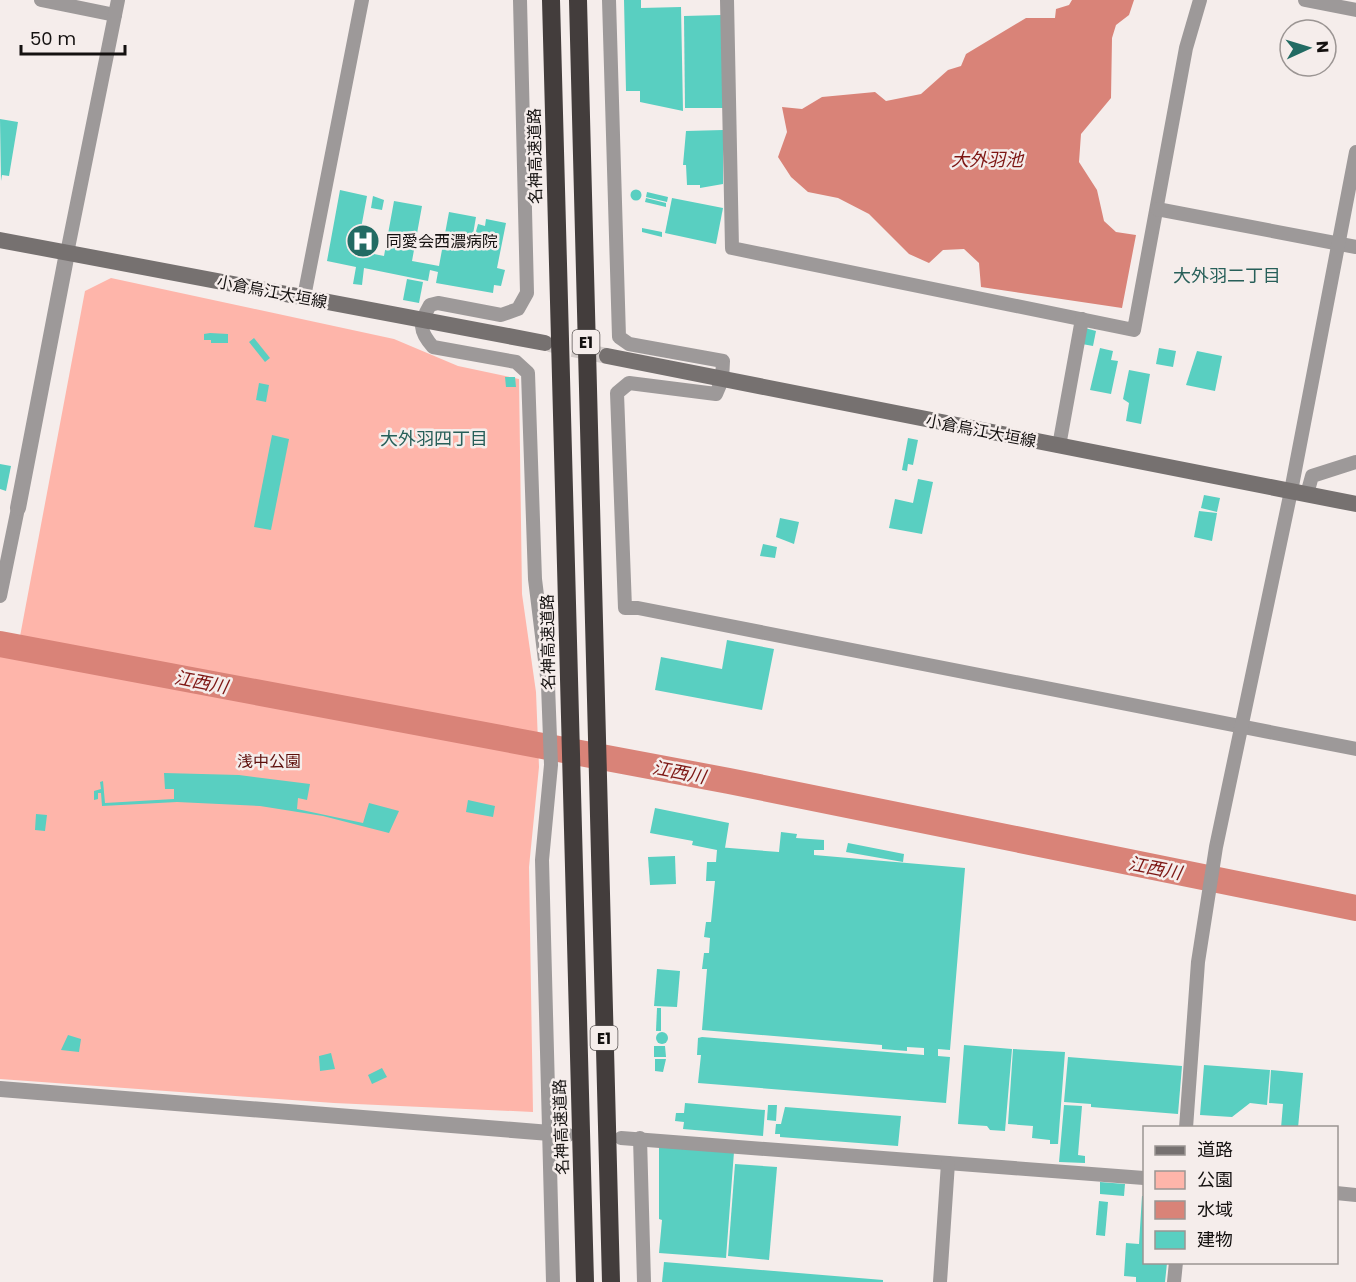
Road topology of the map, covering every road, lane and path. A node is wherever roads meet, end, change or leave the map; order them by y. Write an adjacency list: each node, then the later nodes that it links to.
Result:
1 (41, 0): 12 (street)
2 (118, 0): 12 (street)
3 (362, 0): 19 (street)
4 (520, 0): 21 (street)
5 (551, 0): 45 (highway, 名神高速道路 / E1)
6 (578, 0): 46 (highway, E1)
7 (609, 0): 24 (street)
8 (727, 0): 20 (street)
9 (1200, 0): 14 (street)
10 (1305, 0): 11 (street)
11 (1356, 10)
12 (115, 15): 18 (street)
13 (1356, 152): 16 (street)
14 (1157, 209): 16 (street); 20 (street)
15 (0, 240): 18 (main road, 小倉烏江大垣線)
16 (1338, 244): 17 (street); 27 (street)
17 (1356, 247)
18 (68, 253): 19 (main road, 小倉烏江大垣線); 29 (street)
19 (304, 297): 21 (main road, 小倉烏江大垣線)
20 (1082, 320): 25 (street)
21 (421, 321): 22 (main road, 小倉烏江大垣線); 35 (street)
22 (545, 343)
23 (607, 356): 24 (main road, 小倉烏江大垣線)
24 (722, 380): 25 (main road, 小倉烏江大垣線); 31 (street)
25 (1059, 446): 27 (main road, 小倉烏江大垣線)
26 (1356, 462): 27 (street)
27 (1299, 493): 28 (main road, 小倉烏江大垣線); 31 (street)
28 (1356, 504)
29 (18, 508): 30 (street)
30 (0, 596)
31 (1241, 726): 32 (street); 34 (street)
32 (1356, 749)
33 (0, 1089): 35 (street)
34 (1186, 1126)
35 (550, 1133): 36 (street); 44 (street)
36 (568, 1135)
37 (621, 1138): 38 (street)
38 (640, 1138): 39 (street); 47 (street)
39 (948, 1162): 40 (street); 48 (street)
40 (1143, 1178)
41 (1338, 1193): 42 (street)
42 (1356, 1195)
43 (1176, 1264): 49 (street)
44 (553, 1282)
45 (585, 1282)
46 (611, 1282)
47 (645, 1282)
48 (940, 1282)
49 (1174, 1282)

